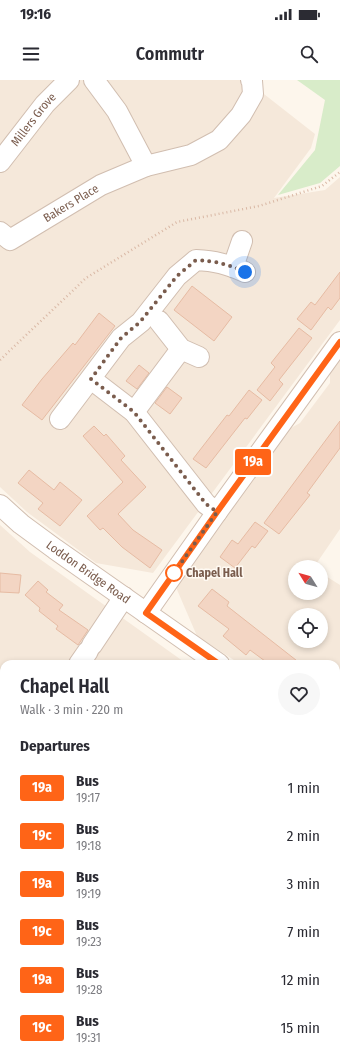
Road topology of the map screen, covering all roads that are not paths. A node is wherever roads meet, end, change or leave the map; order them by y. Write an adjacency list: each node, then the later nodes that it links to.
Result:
1 (69, 80): 4 (street, Millers Grove)
2 (94, 80): 5 (street)
3 (251, 80): 5 (street, Bakers Place)
4 (0, 162)
5 (146, 166): 6 (street, Bakers Place)
6 (0, 232)
7 (242, 241): 12 (street)
8 (159, 321): 10 (street)
9 (340, 342): 16 (street)
10 (181, 350): 11 (street); 13 (street)
11 (199, 357)
12 (91, 379): 13 (street); 14 (street)
13 (134, 412): 16 (street)
14 (60, 419)
15 (0, 504): 17 (street, Loddon Bridge Road)
16 (217, 512): 18 (street)
17 (124, 597): 18 (street, Loddon Bridge Road); 19 (street)
18 (146, 613): 20 (street, Loddon Bridge Road)
19 (86, 653)
20 (213, 660)

